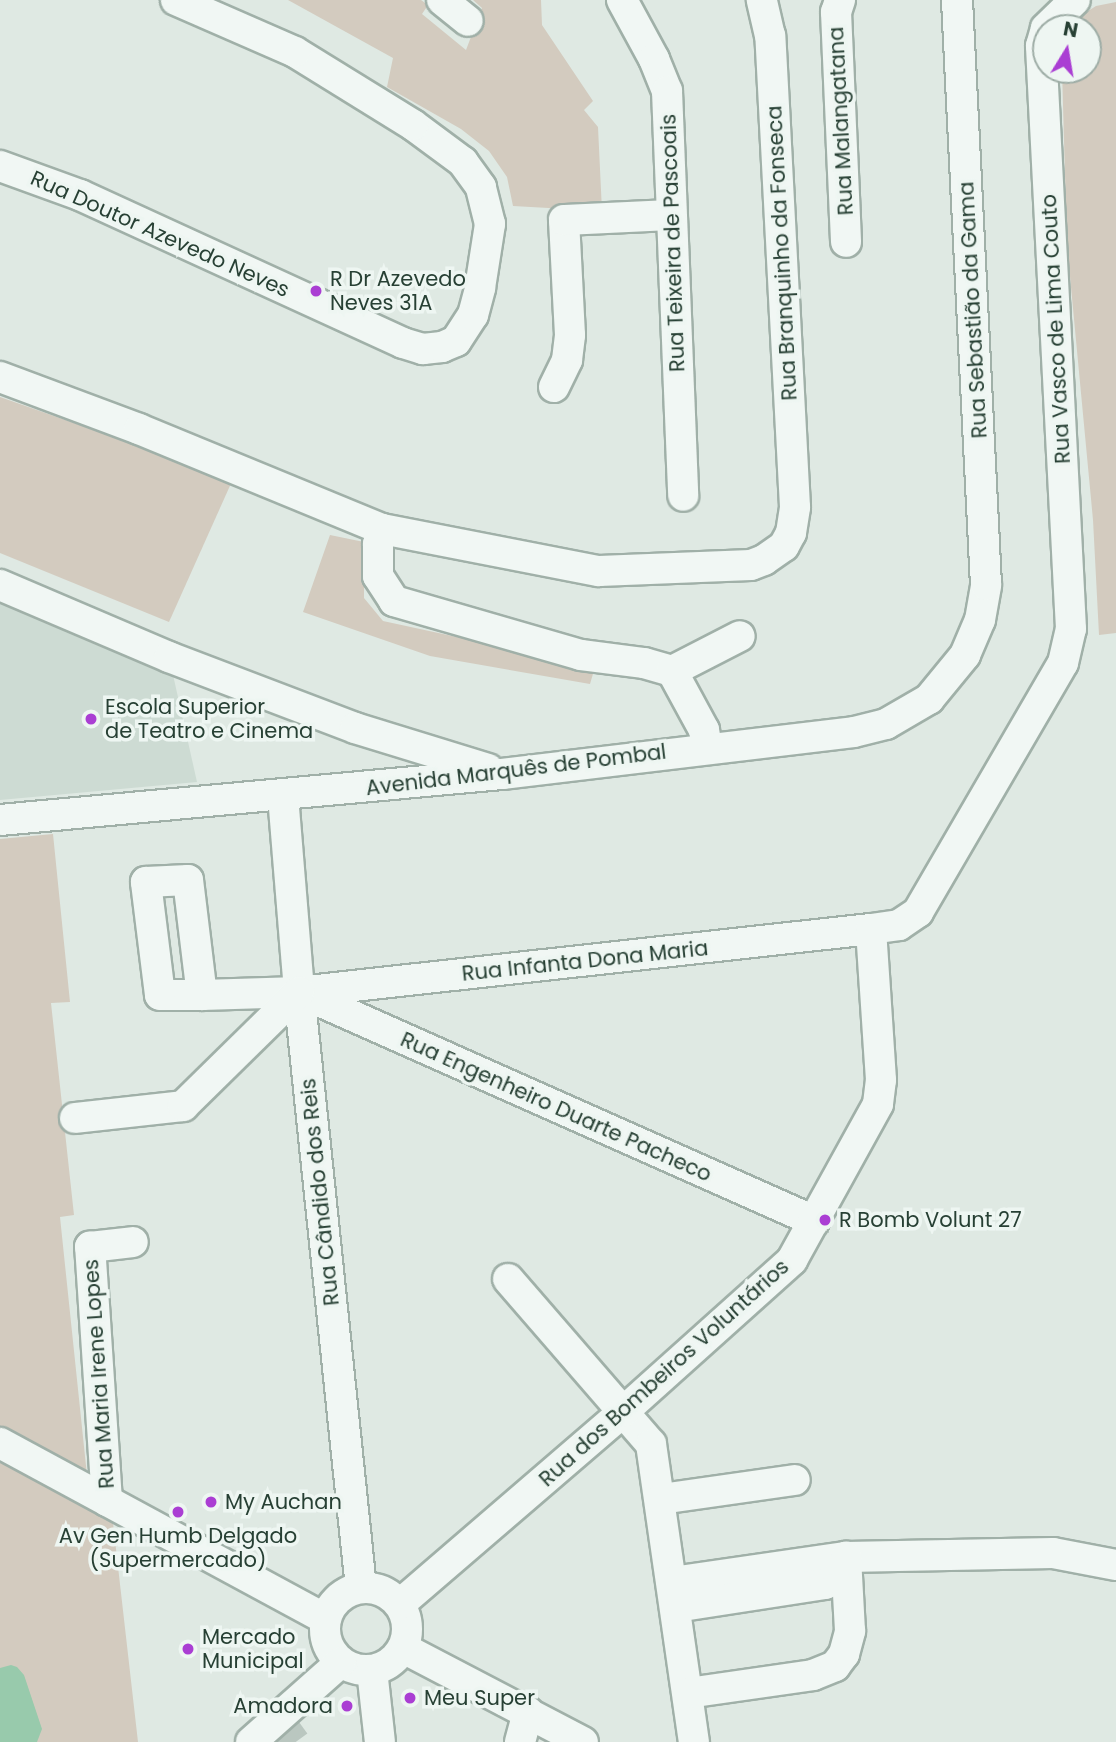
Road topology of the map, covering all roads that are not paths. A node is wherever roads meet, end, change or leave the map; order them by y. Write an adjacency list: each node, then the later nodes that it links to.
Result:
1 (176, 0): 11 (street, Rua Doutor Azevedo Neves)
2 (442, 0): 9 (street)
3 (622, 0): 12 (street, Rua Teixeira de Pascoais)
4 (762, 0): 17 (street, Rua Branquinho da Fonseca)
5 (840, 0): 13 (street, Rua Malangatana)
6 (957, 0): 19 (street, Rua Sebastião da Gama)
7 (1075, 0): 8 (street, Rua Vasco de Lima Couto)
8 (1060, 14)
9 (468, 21)
10 (1043, 84): 26 (street, Rua Vasco de Lima Couto)
11 (0, 166)
12 (671, 215): 15 (street); 16 (street, Rua Teixeira de Pascoais)
13 (846, 242)
14 (0, 377): 17 (street, Rua Branquinho da Fonseca)
15 (554, 387)
16 (683, 496)
17 (382, 529): 21 (street)
18 (0, 585): 23 (street)
19 (980, 620): 22 (street, Avenida Marquês de Pombal)
20 (740, 636): 21 (street)
21 (672, 671): 22 (street)
22 (707, 747): 23 (street, Avenida Marquês de Pombal)
23 (502, 774): 24 (street, Avenida Marquês de Pombal)
24 (283, 796): 25 (street, Avenida Marquês de Pombal); 27 (street, Rua Cândido dos Reis)
25 (0, 820)
26 (872, 929): 27 (street, Rua Infanta Dona Maria); 30 (street, Rua dos Bombeiros Voluntários)
27 (299, 992): 28 (street, Rua Infanta Dona Maria); 29 (street); 30 (street, Rua Engenheiro Duarte Pacheco); 40 (street, Rua Cândido dos Reis)
28 (202, 995)
29 (75, 1118)
30 (814, 1221): 33 (street, Rua dos Bombeiros Voluntários)
31 (132, 1242): 37 (street, Rua Maria Irene Lopes)
32 (508, 1279): 33 (street)
33 (624, 1411): 36 (street); 42 (street, Rua dos Bombeiros Voluntários)
34 (0, 1443): 37 (street)
35 (795, 1480): 36 (street)
36 (661, 1499): 41 (street)
37 (107, 1501): 43 (street)
38 (846, 1557): 39 (street); 41 (street); 47 (street)
39 (1116, 1565)
40 (361, 1588): 42 (street); 43 (street)
41 (674, 1594): 47 (street)
42 (400, 1604): 44 (street)
43 (326, 1619): 45 (street)
44 (403, 1648): 46 (street); 48 (street)
45 (341, 1662): 46 (street); 49 (street)
46 (372, 1670): 50 (street)
47 (688, 1693): 53 (street)
48 (528, 1712): 51 (street); 52 (street)
49 (251, 1742)
50 (380, 1742)
51 (520, 1742)
52 (583, 1742)
53 (694, 1742)

